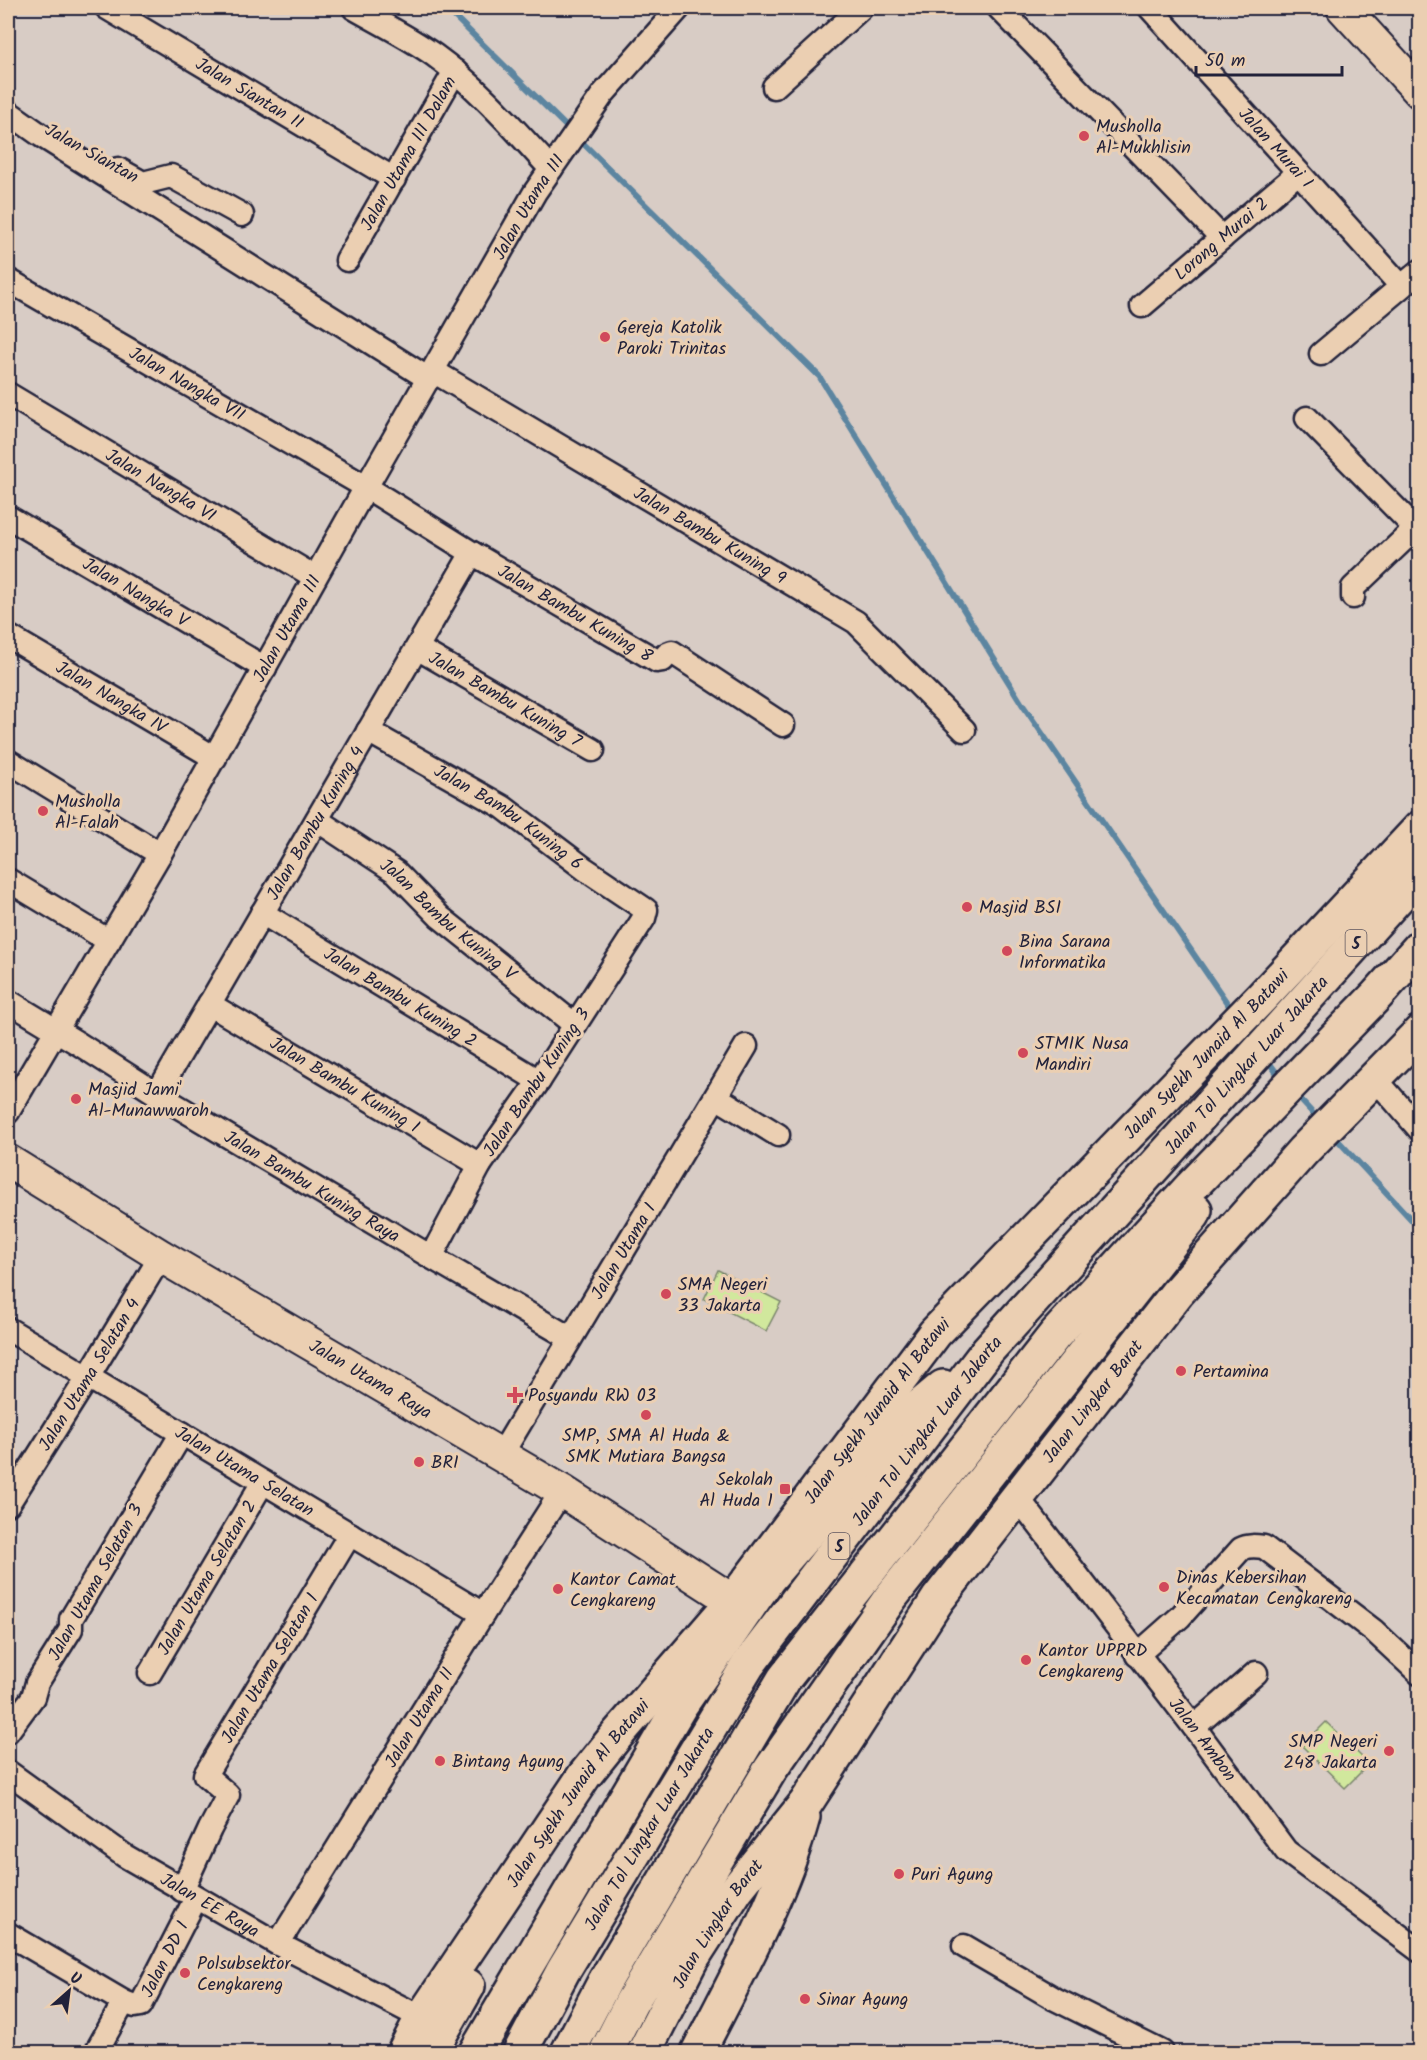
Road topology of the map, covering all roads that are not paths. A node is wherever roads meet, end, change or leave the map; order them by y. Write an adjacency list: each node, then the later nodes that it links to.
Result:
1 (107, 8): 15 (street, Jalan Siantan II)
2 (354, 8): 8 (street)
3 (679, 8): 13 (street, Jalan Utama III)
4 (861, 8): 9 (street)
5 (999, 8): 17 (street)
6 (1150, 8): 14 (street, Jalan Murai I)
7 (1343, 8): 10 (main road)
8 (455, 71): 13 (street, Jalan Utama III Dalam); 15 (street, Jalan Utama III Dalam)
9 (774, 87)
10 (1419, 92)
11 (8, 106): 16 (street, Jalan Siantan)
12 (8, 112): 24 (street, Jalan Bambu Kuning 9)
13 (551, 169): 24 (street, Jalan Utama III)
14 (1298, 173): 17 (street, Lorong Murai 2); 21 (street, Jalan Murai I)
15 (394, 179): 18 (street, Jalan Utama III Dalam)
16 (242, 215)
17 (1222, 238): 22 (street, Lorong Murai 2)
18 (347, 260)
19 (1419, 271): 21 (street)
20 (8, 280): 27 (street, Jalan Nangka VII)
21 (1401, 286): 23 (street)
22 (1142, 306)
23 (1321, 354)
24 (431, 375): 27 (street, Jalan Utama III); 37 (street, Jalan Bambu Kuning 9)
25 (8, 394): 31 (street, Jalan Nangka VI)
26 (1307, 418): 29 (street)
27 (366, 487): 30 (street, Jalan Bambu Kuning 8); 31 (street, Jalan Utama III)
28 (8, 517): 35 (street, Jalan Nangka V)
29 (1417, 526): 32 (street)
30 (472, 554): 34 (street, Jalan Bambu Kuning 4); 36 (street, Jalan Bambu Kuning 8)
31 (315, 577): 35 (street, Jalan Utama III)
32 (1353, 597)
33 (8, 636): 40 (street, Jalan Nangka IV)
34 (417, 648): 38 (street, Jalan Bambu Kuning 4); 39 (street, Jalan Bambu Kuning 7)
35 (265, 668): 40 (street, Jalan Utama III)
36 (783, 725)
37 (964, 730)
38 (368, 731): 42 (street, Jalan Bambu Kuning 4); 47 (street, Jalan Bambu Kuning 6)
39 (594, 750)
40 (215, 758): 44 (street, Jalan Utama III)
41 (8, 761): 44 (street)
42 (317, 820): 48 (street, Jalan Bambu Kuning 4); 53 (street, Jalan Bambu Kuning V)
43 (1419, 828): 80 (main road, Jalan Syekh Junaid Al Batawi)
44 (160, 854): 49 (street, Jalan Utama III)
45 (1419, 873): 71 (main road, Jalan Tol Lingkar Luar Jakarta / 5)
46 (8, 880): 49 (street)
47 (646, 910): 53 (street, Jalan Bambu Kuning 3)
48 (262, 913): 52 (street, Jalan Bambu Kuning 4); 58 (street, Jalan Bambu Kuning 2)
49 (109, 941): 54 (street, Jalan Utama III)
50 (1419, 947): 66 (main road, 5)
51 (8, 1001): 54 (street, Jalan Bambu Kuning Raya)
52 (209, 1004): 59 (street, Jalan Bambu Kuning 4); 65 (street, Jalan Bambu Kuning I)
53 (575, 1025): 58 (street, Jalan Bambu Kuning 3)
54 (56, 1030): 59 (street, Jalan Bambu Kuning Raya); 61 (street, Jalan Utama III)
55 (1419, 1032): 57 (main road, Jalan Lingkar Barat)
56 (746, 1046): 60 (street, Jalan Utama I)
57 (1374, 1077): 62 (street); 77 (main road, Jalan Lingkar Barat)
58 (539, 1081): 65 (street, Jalan Bambu Kuning 3)
59 (157, 1094): 67 (street, Jalan Bambu Kuning Raya)
60 (716, 1097): 63 (street); 70 (street, Jalan Utama I)
61 (8, 1112)
62 (1419, 1130)
63 (778, 1135)
64 (8, 1161): 68 (main road, Jalan Utama Raya)
65 (480, 1165): 67 (street, Jalan Bambu Kuning 3)
66 (1191, 1187): 103 (main road, 5); 104 (main road)
67 (431, 1257): 70 (street, Jalan Bambu Kuning Raya)
68 (155, 1265): 72 (street, Jalan Utama Selatan 4); 74 (main road, Jalan Utama Raya)
69 (8, 1329): 72 (street, Jalan Utama Selatan)
70 (570, 1338): 74 (street, Jalan Utama I)
71 (988, 1350): 101 (main road); 102 (main road, Jalan Tol Lingkar Luar Jakarta / 5)
72 (88, 1377): 73 (street, Jalan Utama Selatan); 78 (street, Jalan Utama Selatan 4)
73 (182, 1433): 75 (street, Jalan Utama Selatan); 88 (street, Jalan Utama Selatan 3)
74 (501, 1455): 76 (main road, Jalan Utama Raya)
75 (263, 1482): 79 (street, Jalan Utama Selatan); 83 (street, Jalan Utama Selatan 2)
76 (562, 1491): 80 (main road, Jalan Utama Raya); 81 (street, Jalan Utama II)
77 (1018, 1498): 82 (street, Jalan Ambon); 90 (main road, Jalan Lingkar Barat)
78 (8, 1504)
79 (350, 1534): 81 (street, Jalan Utama Selatan); 91 (street, Jalan Utama Selatan 1)
80 (733, 1601): 86 (main road, Jalan Syekh Junaid Al Batawi)
81 (483, 1614): 93 (street, Jalan Utama II)
82 (1137, 1655): 85 (street); 87 (street, Jalan Ambon)
83 (150, 1672)
84 (1256, 1673): 87 (street)
85 (1419, 1674)
86 (662, 1682): 97 (main road, Jalan Syekh Junaid Al Batawi); 100 (main road)
87 (1194, 1727): 95 (street, Jalan Ambon)
88 (8, 1731)
89 (8, 1772): 91 (street, Jalan EE Raya)
90 (806, 1803): 105 (main road, Jalan Lingkar Barat); 106 (main road, Jalan Lingkar Barat)
91 (189, 1894): 93 (street, Jalan EE Raya); 96 (street, Jalan DD I)
92 (8, 1934): 96 (street)
93 (278, 1944): 97 (street, Jalan EE Raya)
94 (964, 1946): 107 (street)
95 (1419, 1951)
96 (124, 2002): 98 (street)
97 (422, 2018): 99 (main road, Jalan Syekh Junaid Al Batawi)
98 (96, 2052)
99 (404, 2052)
100 (430, 2052)
101 (476, 2052)
102 (520, 2052)
103 (568, 2052)
104 (606, 2052)
105 (644, 2052)
106 (698, 2052)
107 (1162, 2052)

